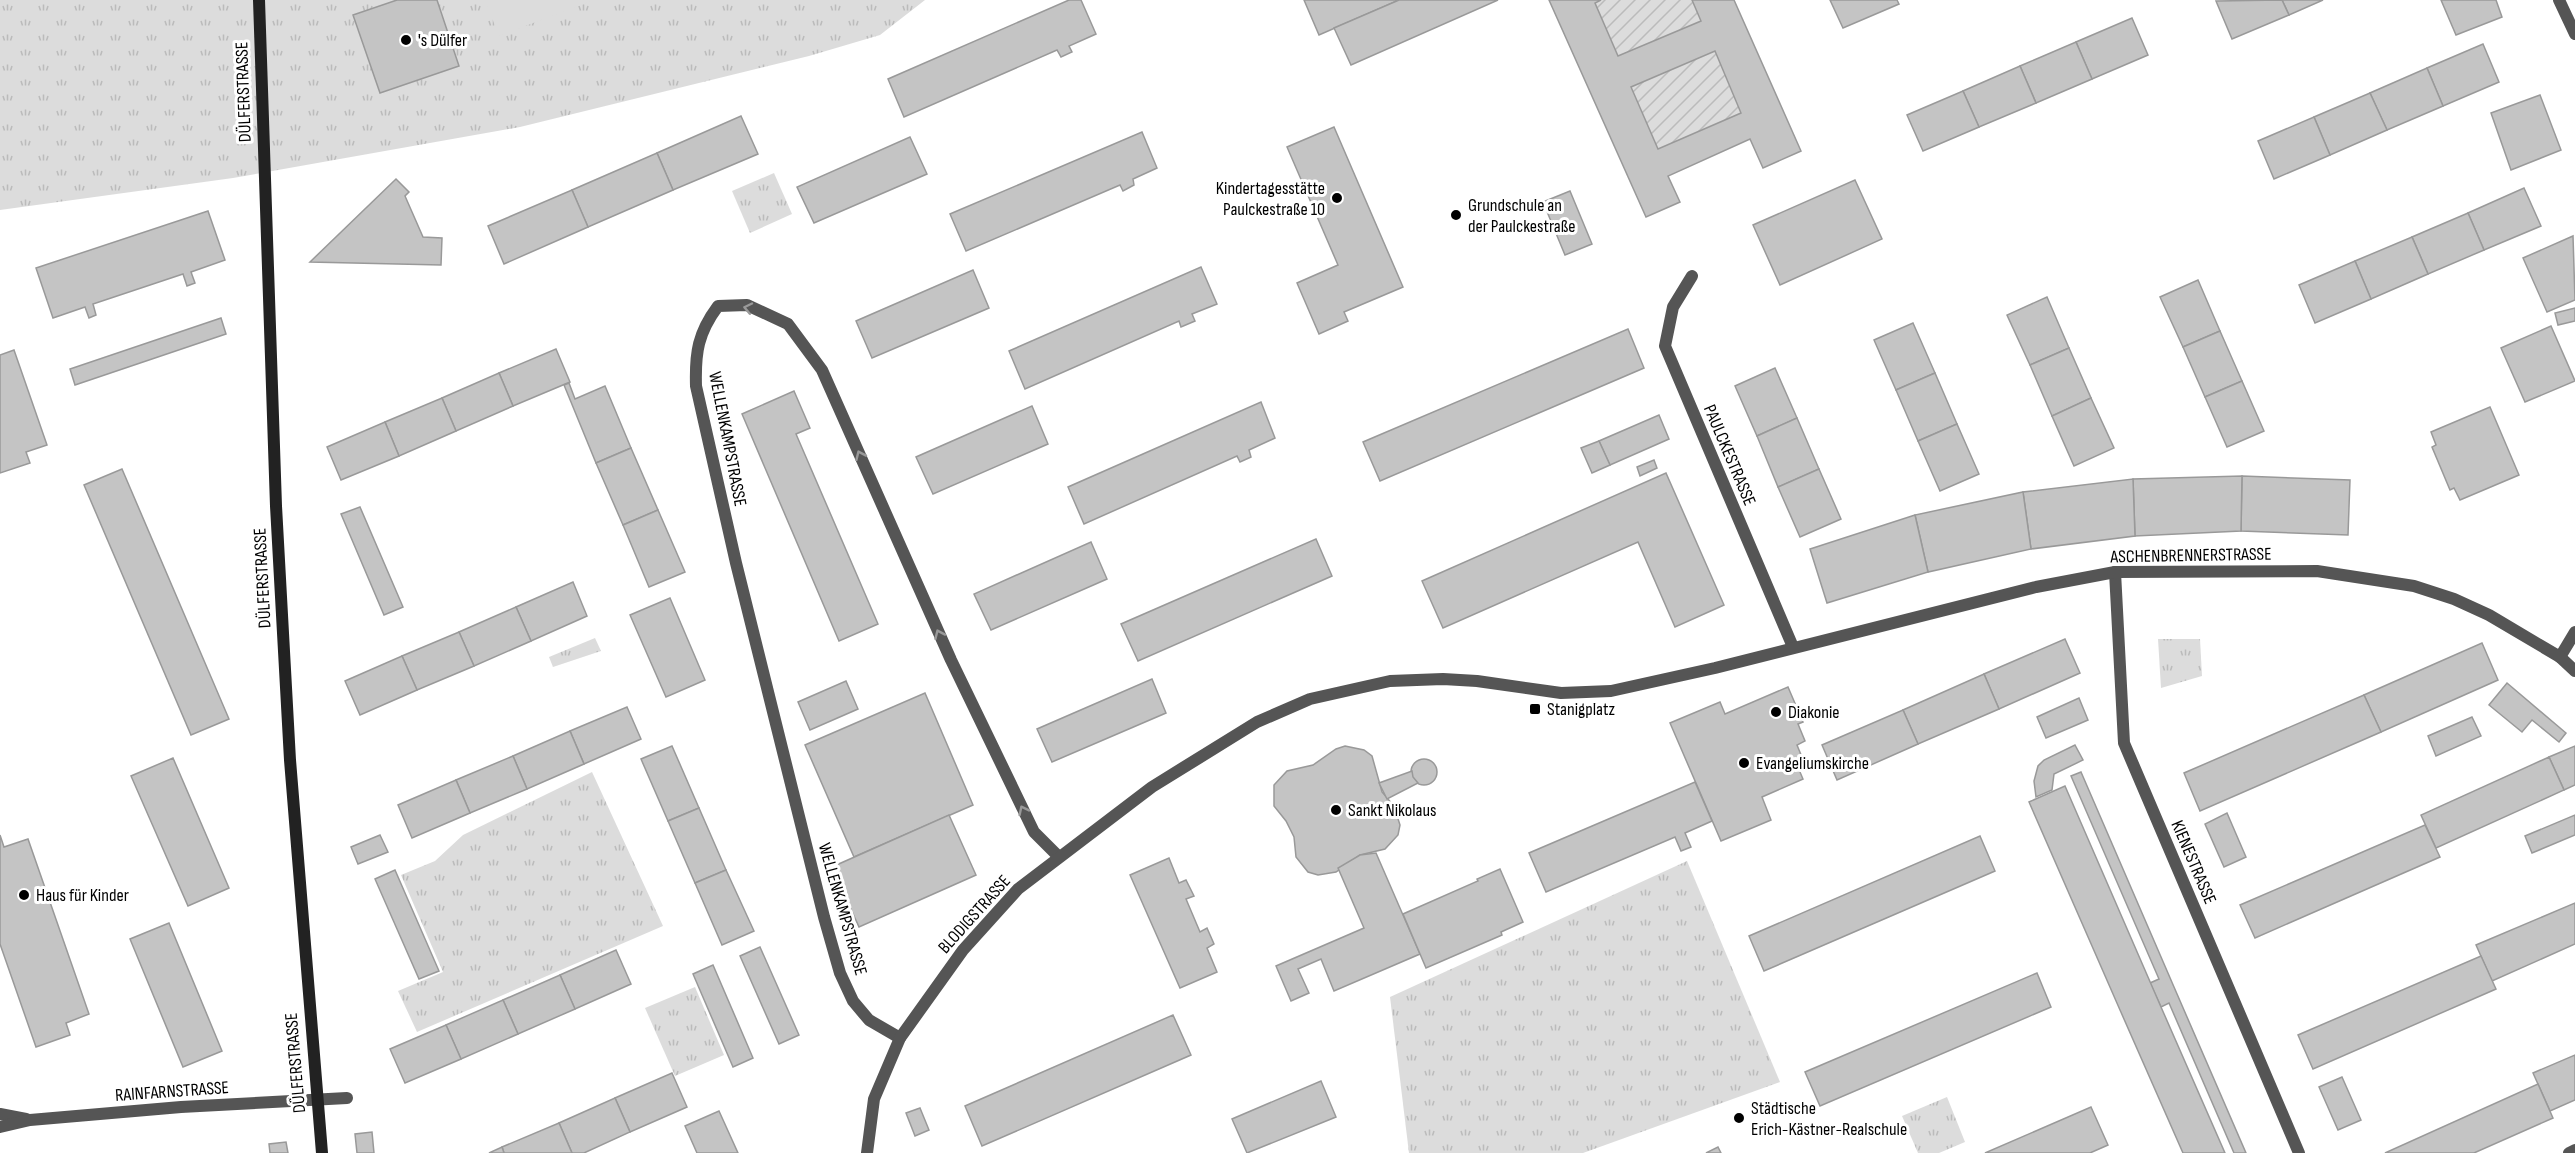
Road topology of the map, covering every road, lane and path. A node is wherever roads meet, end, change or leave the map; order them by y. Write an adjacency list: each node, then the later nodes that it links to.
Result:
1 (258, 0): 13 (main road, DÜLFERSTRASSE)
2 (2559, 0): 3 (street)
3 (2575, 34)
4 (1692, 276): 7 (street, PAULCKESTRASSE)
5 (2115, 572): 7 (street, ASCHENBRENNERSTRASSE); 8 (street, ASCHENBRENNERSTRASSE); 20 (street, KIENESTRASSE)
6 (2575, 632): 8 (street)
7 (1793, 647): 10 (street, BLODIGSTRASSE)
8 (2560, 657): 9 (street, ASCHENBRENNERSTRASSE)
9 (2575, 671)
10 (1058, 856): 11 (street, BLODIGSTRASSE); 11 (street, WELLENKAMPSTRASSE, one-way to 11)
11 (900, 1038): 19 (street, BLODIGSTRASSE)
12 (347, 1098): 13 (street, RAINFARNSTRASSE)
13 (316, 1099): 15 (street, RAINFARNSTRASSE); 18 (main road, DÜLFERSTRASSE)
14 (0, 1114): 15 (street)
15 (30, 1120): 16 (street, RAINFARNSTRASSE)
16 (0, 1127)
17 (2575, 1150): 21 (street)
18 (322, 1153)
19 (867, 1153)
20 (2299, 1153)
21 (2569, 1153)

